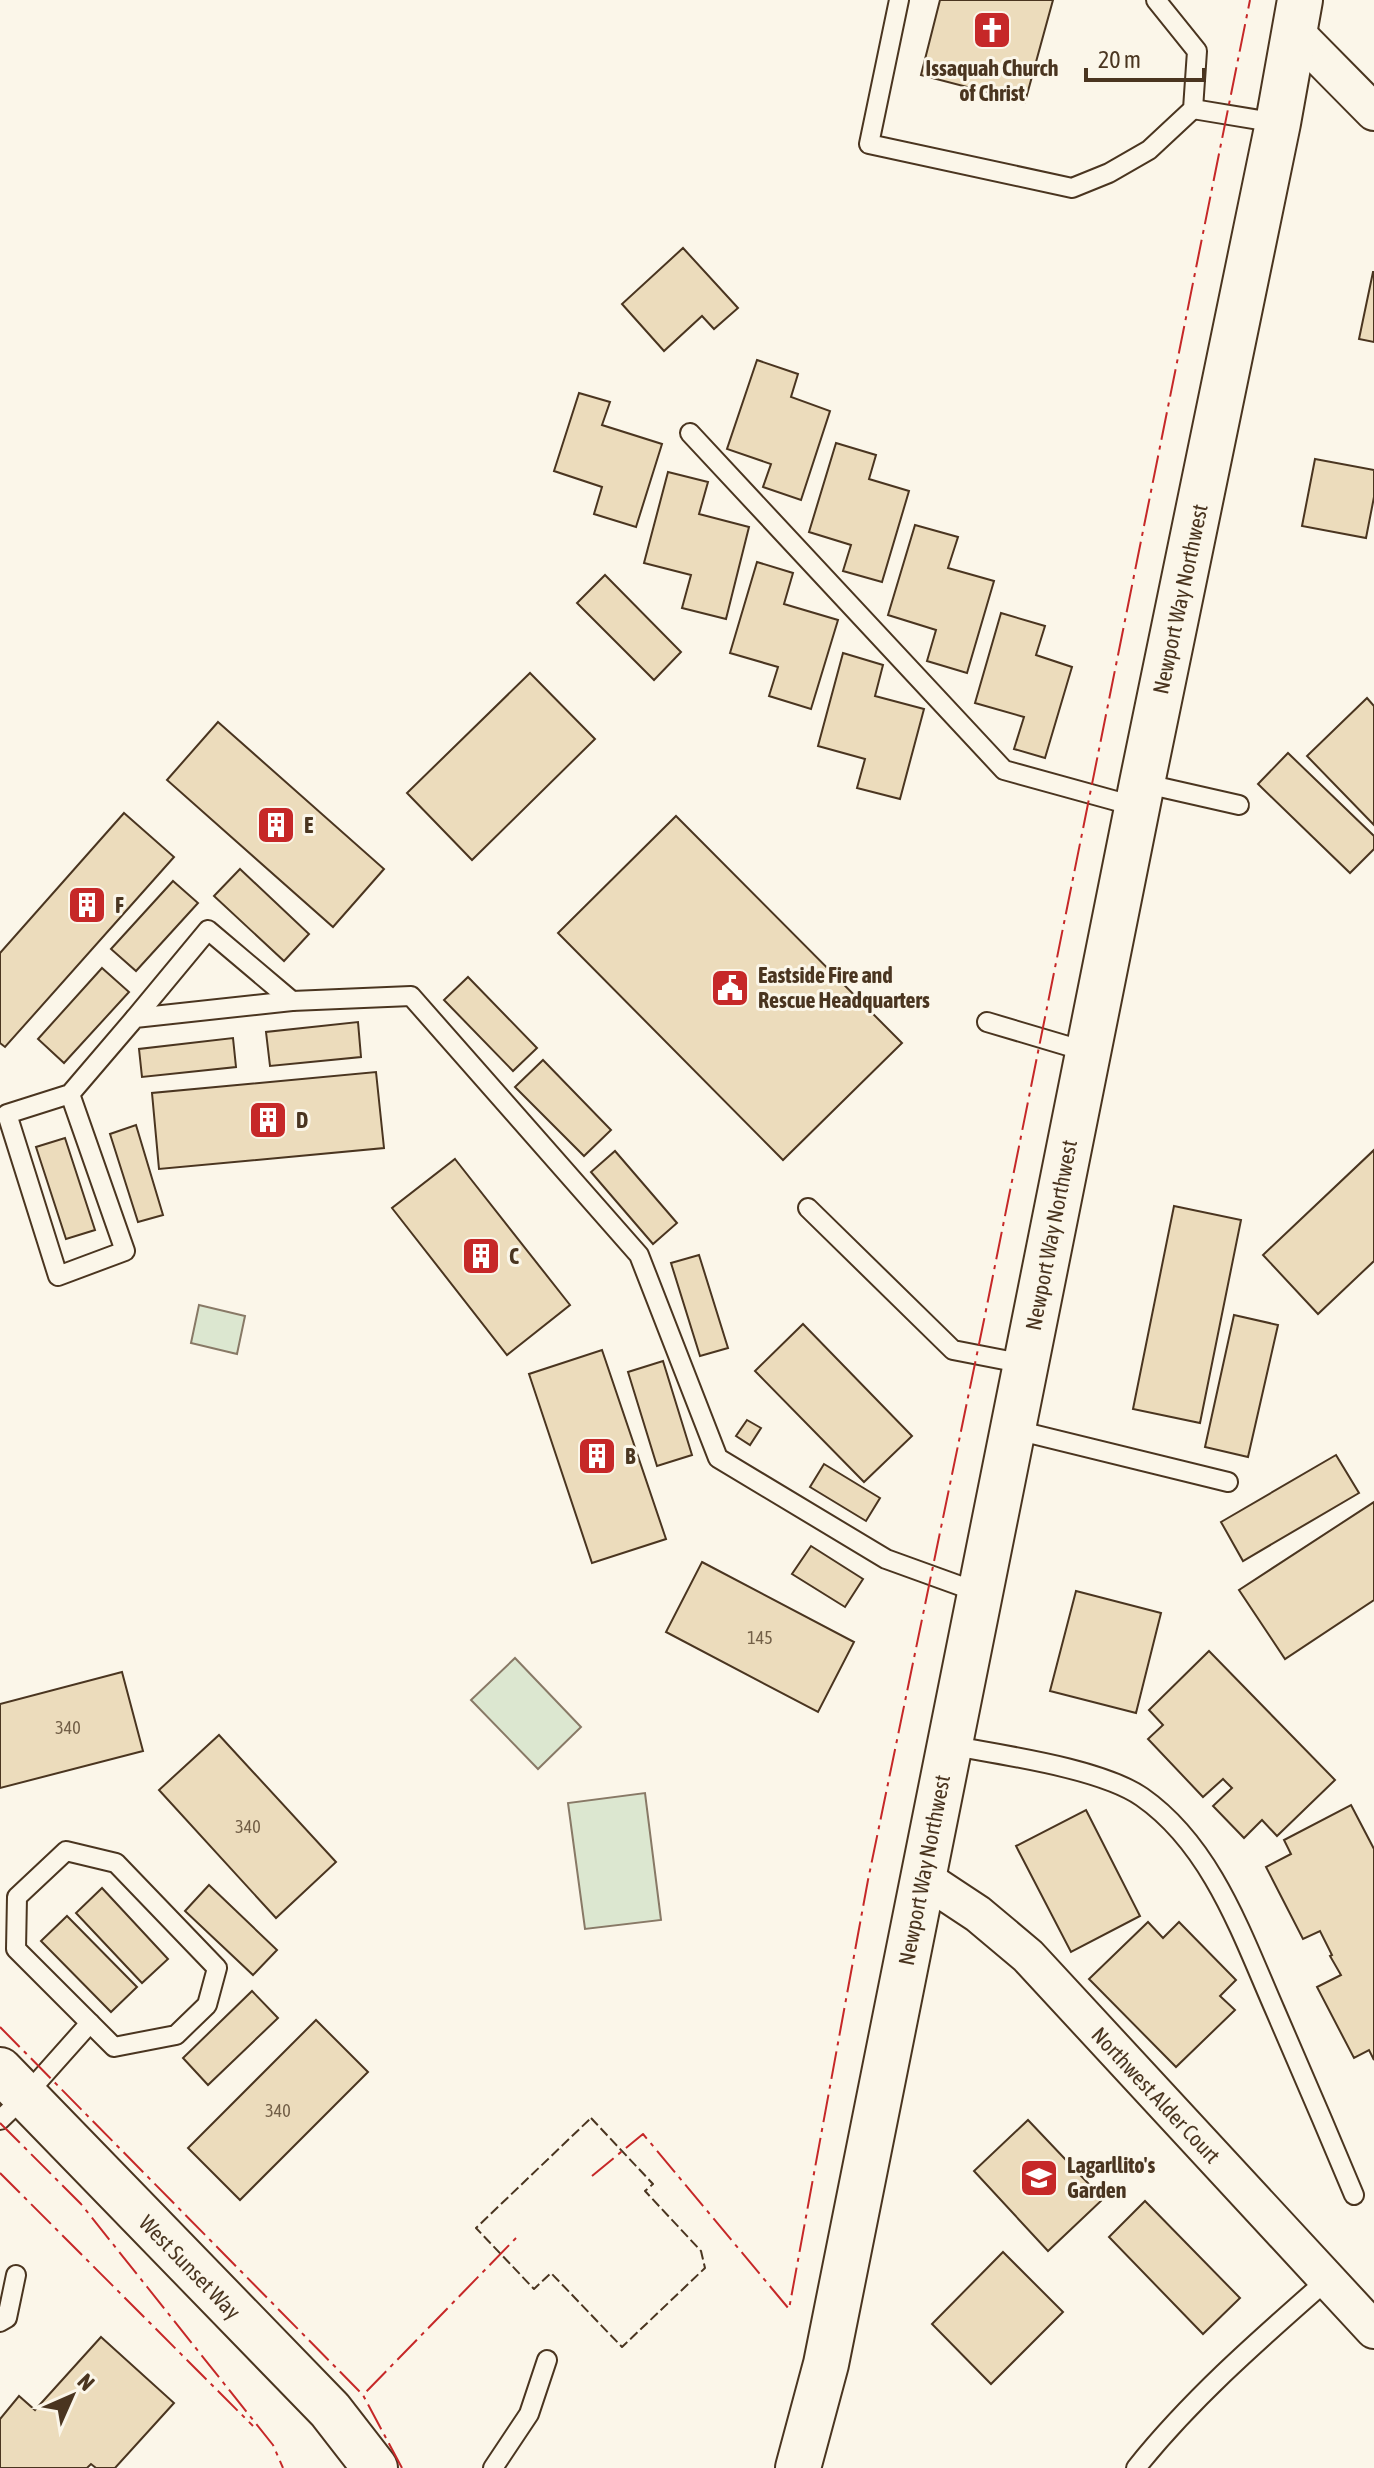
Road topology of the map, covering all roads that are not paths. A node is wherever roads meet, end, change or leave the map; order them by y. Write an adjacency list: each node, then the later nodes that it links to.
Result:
1 (899, 0): 4 (lane)
2 (1156, 0): 4 (lane)
3 (1297, 15): 5 (street); 6 (street, Newport Way Northwest)
4 (1193, 109): 6 (lane)
5 (1374, 112)
6 (1278, 123): 8 (street, Newport Way Northwest)
7 (690, 433): 8 (lane)
8 (1140, 795): 9 (lane); 13 (street, Newport Way Northwest)
9 (1239, 805)
10 (292, 1001): 11 (lane); 11 (lane); 19 (lane)
11 (135, 1018): 14 (lane)
12 (987, 1022): 13 (lane)
13 (1088, 1052): 16 (street, Newport Way Northwest)
14 (70, 1094): 14 (lane)
15 (808, 1208): 16 (lane)
16 (1025, 1364): 17 (street, Newport Way Northwest)
17 (1012, 1429): 18 (lane); 19 (street, Newport Way Northwest)
18 (1228, 1482)
19 (980, 1593): 20 (street, Newport Way Northwest)
20 (949, 1745): 21 (street, Newport Way Northwest); 24 (lane)
21 (922, 1877): 26 (street, Northwest Alder Court); 32 (street, Newport Way Northwest)
22 (90, 2023): 22 (lane); 23 (lane)
23 (8, 2095): 30 (street, West Sunset Way)
24 (1354, 2195)
25 (16, 2275): 27 (lane)
26 (1327, 2280): 28 (street, Northwest Alder Court); 33 (lane)
27 (0, 2322)
28 (1374, 2330)
29 (547, 2360): 31 (lane)
30 (375, 2468)
31 (493, 2468)
32 (798, 2468)
33 (1136, 2468)

